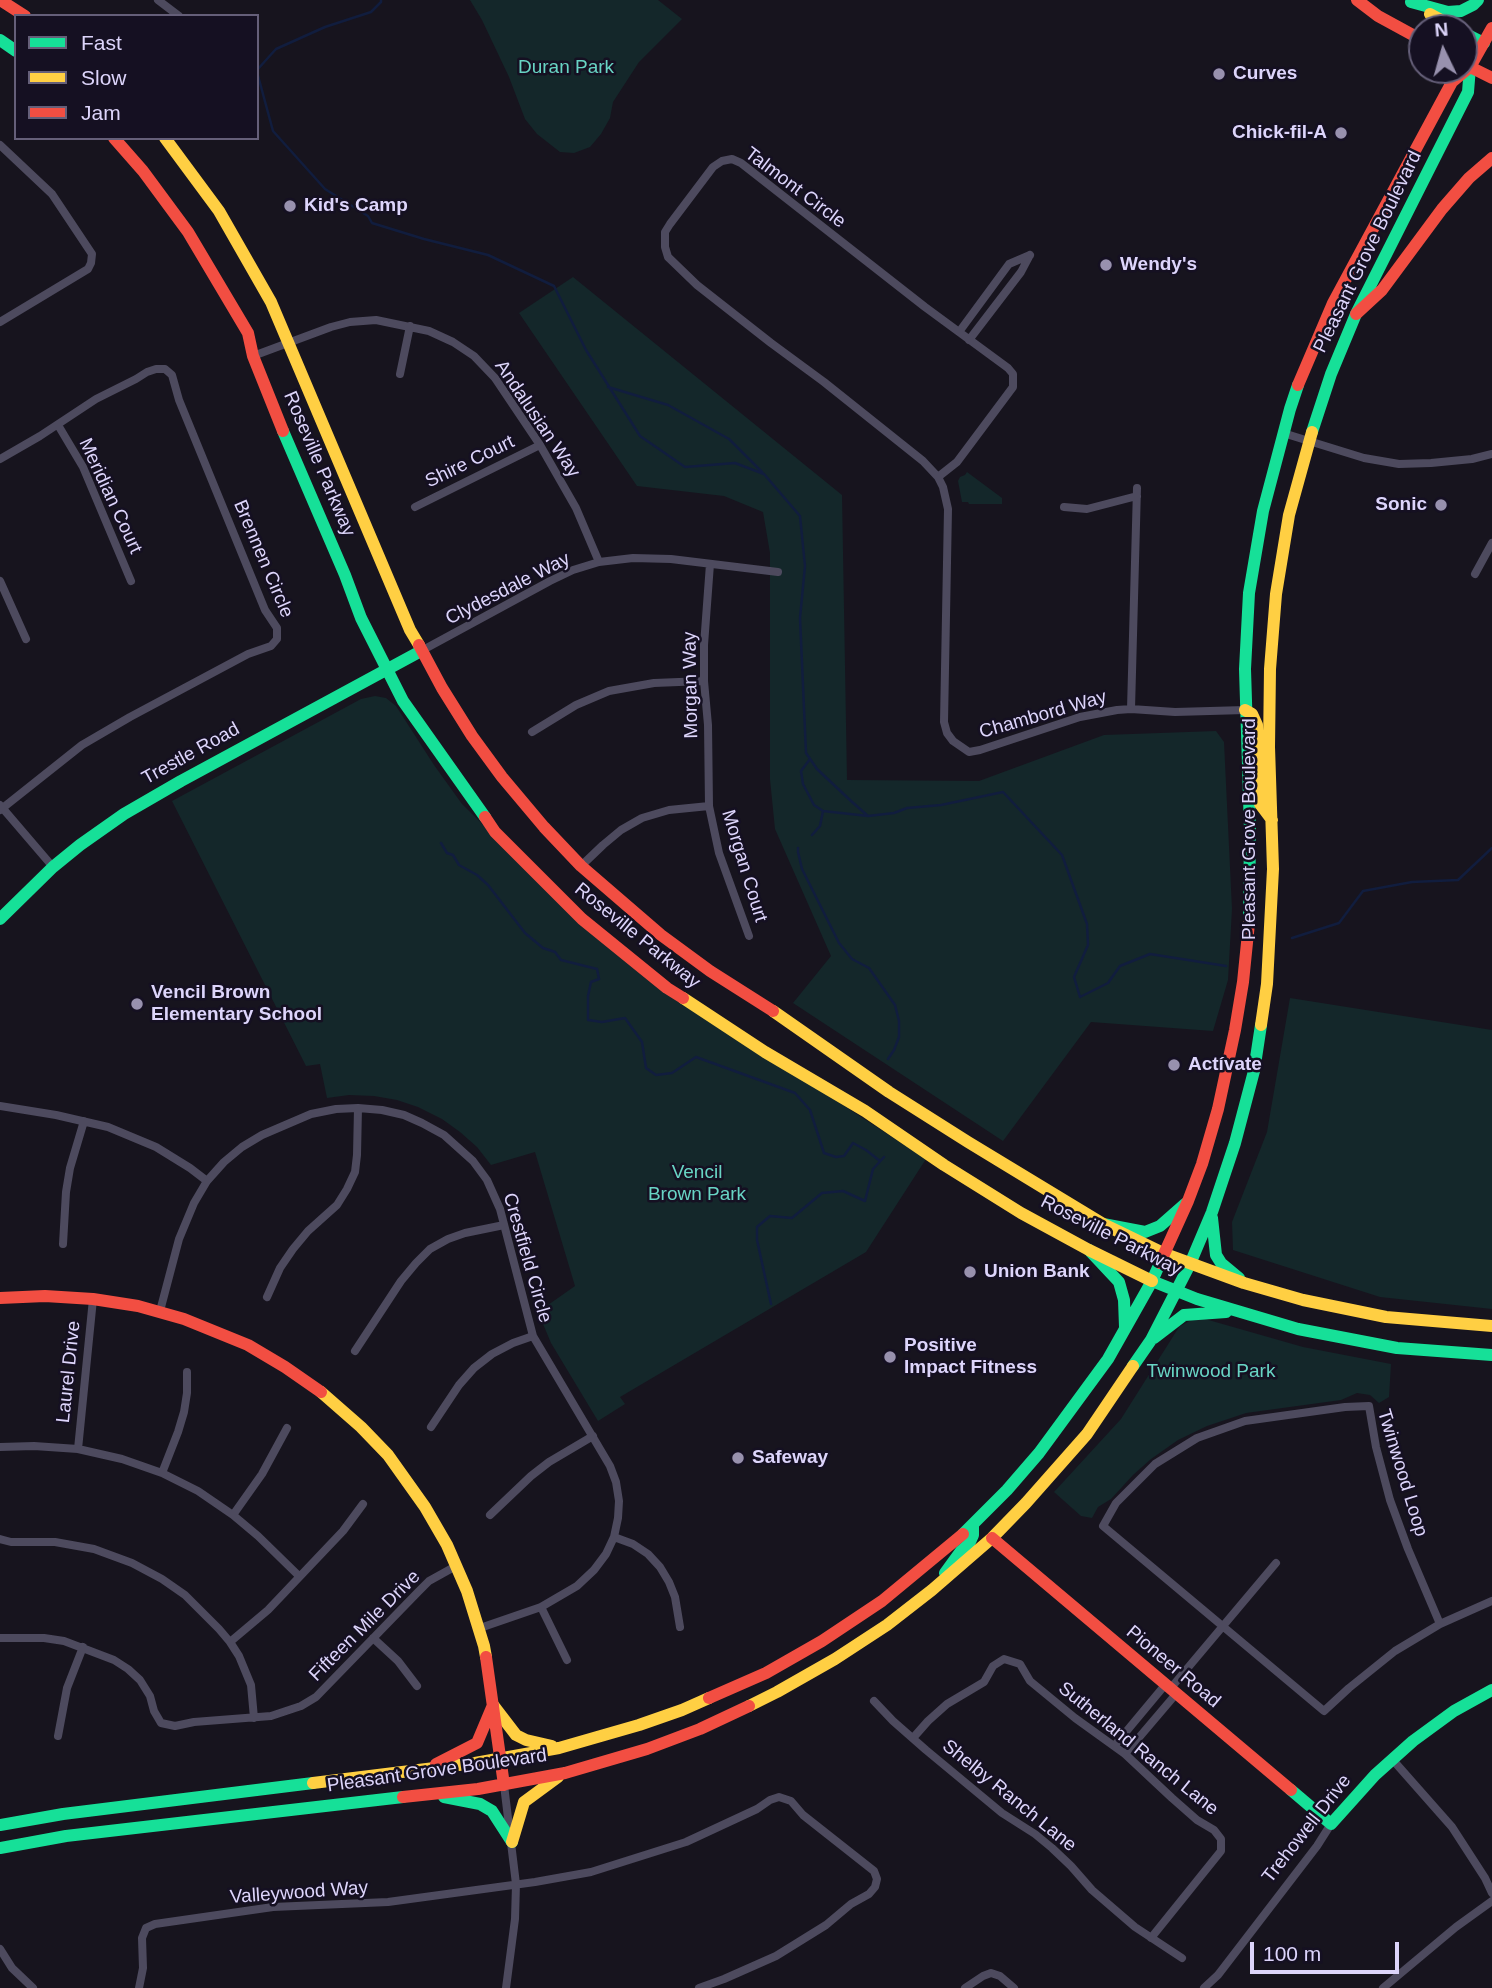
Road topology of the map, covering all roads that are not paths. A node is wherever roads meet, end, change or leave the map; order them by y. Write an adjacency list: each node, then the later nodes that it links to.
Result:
1 (0, 0): 6 (main road)
2 (158, 0): 7 (street)
3 (1357, 0): 10 (main road)
4 (1478, 0): 5 (main road)
5 (1410, 1): 8 (main road)
6 (22, 14)
7 (176, 14)
8 (1432, 14)
9 (1492, 28): 12 (main road, Pleasant Grove Boulevard)
10 (1408, 32)
11 (1478, 40): 12 (main road)
12 (1484, 43): 13 (main road, Pleasant Grove Boulevard)
13 (1478, 51)
14 (1451, 84): 29 (main road, Pleasant Grove Boulevard)
15 (1468, 84): 20 (main road, Pleasant Grove Boulevard)
16 (116, 140): 26 (main road, Roseville Parkway)
17 (167, 140): 25 (main road, Roseville Parkway)
18 (0, 145): 21 (street)
19 (1492, 158): 20 (main road)
20 (1356, 314): 30 (main road, Pleasant Grove Boulevard)
21 (0, 322)
22 (411, 326): 25 (street, Andalusian Way); 27 (street); 31 (street, Andalusian Way)
23 (959, 332): 24 (street, Talmont Circle); 24 (street); 34 (street, Talmont Circle)
24 (969, 340): 34 (street, Talmont Circle)
25 (289, 344): 26 (street, Andalusian Way); 45 (main road, Roseville Parkway)
26 (253, 356): 46 (main road, Roseville Parkway)
27 (400, 374)
28 (58, 425): 33 (street, Brennen Circle); 43 (street, Meridian Court); 52 (street, Brennen Circle)
29 (1283, 433): 30 (street); 49 (main road, Pleasant Grove Boulevard)
30 (1308, 441): 32 (street); 53 (main road, Pleasant Grove Boulevard)
31 (540, 445): 35 (street, Shire Court); 38 (street, Andalusian Way)
32 (1492, 455)
33 (0, 459)
34 (937, 477): 48 (street, Chambord Way)
35 (415, 507)
36 (1064, 508): 48 (street)
37 (1492, 543): 41 (street)
38 (599, 562): 39 (street, Clydesdale Way); 45 (street, Clydesdale Way)
39 (710, 565): 40 (street, Clydesdale Way); 47 (street, Morgan Way)
40 (778, 572)
41 (1475, 574)
42 (0, 581): 44 (street)
43 (131, 581)
44 (26, 639)
45 (421, 651): 46 (main road, Trestle Road); 54 (main road, Roseville Parkway)
46 (387, 669): 55 (main road, Trestle Road); 67 (main road, Roseville Parkway)
47 (704, 681): 50 (street); 51 (street, Morgan Way)
48 (1131, 709): 49 (street, Chambord Way)
49 (1245, 710): 53 (main road); 62 (main road, Pleasant Grove Boulevard)
50 (531, 732)
51 (709, 806): 54 (street); 57 (street, Morgan Court)
52 (1, 807): 55 (street)
53 (1272, 820): 63 (main road, Pleasant Grove Boulevard)
54 (582, 866): 64 (main road, Roseville Parkway)
55 (53, 867): 56 (main road, Trestle Road)
56 (0, 919)
57 (749, 936)
58 (0, 1106): 60 (street)
59 (358, 1108): 61 (street, Crestfield Circle); 65 (street, Crestfield Circle); 73 (street)
60 (84, 1121): 61 (street); 66 (street)
61 (207, 1181): 76 (street, Crestfield Circle)
62 (1188, 1201): 64 (main road); 68 (main road, Pleasant Grove Boulevard)
63 (1212, 1212): 69 (main road, Pleasant Grove Boulevard); 71 (main road)
64 (1103, 1224): 68 (main road, Roseville Parkway)
65 (504, 1225): 80 (street, Crestfield Circle); 82 (street)
66 (63, 1244)
67 (1089, 1250): 70 (main road, Roseville Parkway); 79 (main road)
68 (1165, 1254): 69 (main road, Roseville Parkway); 70 (main road, Pleasant Grove Boulevard)
69 (1190, 1264): 71 (main road, Roseville Parkway); 72 (main road, Pleasant Grove Boulevard)
70 (1152, 1281): 72 (main road, Roseville Parkway); 79 (main road, Pleasant Grove Boulevard)
71 (1244, 1283): 78 (main road, Roseville Parkway)
72 (1176, 1291): 77 (main road, Roseville Parkway); 81 (main road, Pleasant Grove Boulevard)
73 (267, 1297)
74 (0, 1298): 75 (main road)
75 (93, 1299): 76 (main road); 89 (street, Laurel Drive)
76 (160, 1311): 99 (main road)
77 (1235, 1311): 81 (main road); 83 (main road, Roseville Parkway)
78 (1492, 1326)
79 (1125, 1330): 94 (main road, Pleasant Grove Boulevard)
80 (533, 1336): 85 (street); 87 (street, Crestfield Circle)
81 (1151, 1340): 96 (main road, Pleasant Grove Boulevard)
82 (355, 1351)
83 (1492, 1356)
84 (187, 1372): 90 (street)
85 (431, 1427)
86 (287, 1428): 92 (street)
87 (593, 1436): 93 (street); 95 (street, Crestfield Circle)
88 (0, 1447): 89 (street)
89 (78, 1449): 90 (street)
90 (162, 1473): 92 (street)
91 (363, 1504): 100 (street)
92 (233, 1515): 100 (street)
93 (490, 1515)
94 (973, 1526): 101 (main road); 122 (main road, Pleasant Grove Boulevard)
95 (614, 1537): 103 (street, Crestfield Circle); 106 (street)
96 (992, 1538): 101 (main road, Pleasant Grove Boulevard); 114 (main road, Pioneer Road)
97 (0, 1539): 110 (street)
98 (1276, 1563): 105 (street)
99 (456, 1566): 107 (main road); 109 (street, Fifteen Mile Drive)
100 (299, 1576): 110 (street)
101 (932, 1590): 127 (main road, Pleasant Grove Boulevard)
102 (1492, 1601): 104 (street)
103 (541, 1607): 107 (street, Crestfield Circle); 112 (street)
104 (1440, 1624): 105 (street); 105 (street, Twinwood Loop)
105 (1223, 1626): 114 (street)
106 (680, 1627)
107 (480, 1628): 117 (main road)
108 (0, 1638): 111 (street, Fifteen Mile Drive)
109 (373, 1639): 113 (street); 118 (street, Fifteen Mile Drive)
110 (230, 1642): 118 (street)
111 (83, 1647): 118 (street, Fifteen Mile Drive); 119 (street)
112 (567, 1660)
113 (417, 1686)
114 (1170, 1689): 121 (street); 123 (street); 130 (main road, Pioneer Road)
115 (1492, 1690): 125 (main road, Trehowell Drive)
116 (874, 1701): 120 (street, Shelby Ranch Lane)
117 (493, 1705): 122 (main road); 124 (main road); 126 (main road)
118 (254, 1718)
119 (58, 1736)
120 (913, 1738): 121 (street, Sutherland Ranch Lane); 137 (street, Shelby Ranch Lane)
121 (1115, 1745): 123 (street, Sutherland Ranch Lane)
122 (559, 1748): 124 (main road, Pleasant Grove Boulevard)
123 (1125, 1754): 137 (street, Sutherland Ranch Lane)
124 (500, 1758): 126 (main road, Pleasant Grove Boulevard); 128 (main road)
125 (1392, 1759): 130 (main road, Trehowell Drive); 135 (street)
126 (426, 1769): 131 (main road, Pleasant Grove Boulevard)
127 (565, 1773): 128 (main road, Pleasant Grove Boulevard); 132 (main road)
128 (504, 1785): 129 (main road, Pleasant Grove Boulevard); 132 (street)
129 (430, 1795): 132 (main road); 133 (main road, Pleasant Grove Boulevard)
130 (1332, 1824): 146 (street, Trehowell Drive)
131 (0, 1825)
132 (512, 1842): 134 (street)
133 (0, 1848)
134 (516, 1885): 141 (street, Valleywood Way); 142 (street); 143 (street, Valleywood Way)
135 (1492, 1893)
136 (1492, 1901): 147 (street)
137 (1152, 1938): 139 (street, Shelby Ranch Lane)
138 (0, 1949): 140 (street)
139 (1182, 1958)
140 (33, 1988)
141 (139, 1988)
142 (506, 1988)
143 (699, 1988)
144 (965, 1988): 145 (street)
145 (1014, 1988)
146 (1204, 1988)
147 (1384, 1988)

